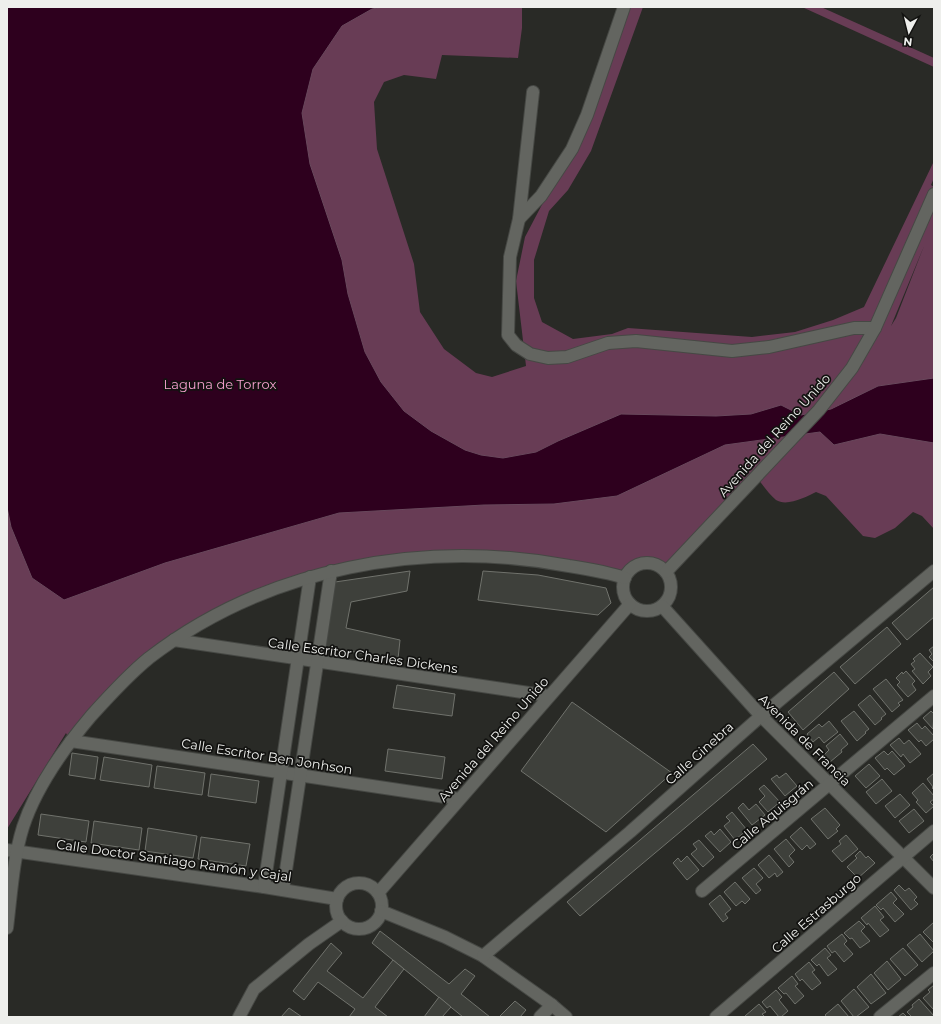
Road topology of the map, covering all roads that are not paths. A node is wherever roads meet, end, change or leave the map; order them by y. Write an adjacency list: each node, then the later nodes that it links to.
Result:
1 (624, 7): 4 (street)
2 (533, 92): 4 (street)
3 (934, 194): 5 (street, Avenida del Reino Unido)
4 (519, 218): 5 (street)
5 (874, 328): 8 (street, Avenida del Reino Unido)
6 (331, 571): 9 (street); 10 (street); 15 (street)
7 (934, 571): 18 (street, Calle Ginebra)
8 (666, 572): 10 (street); 12 (street)
9 (310, 577): 13 (street); 14 (street)
10 (625, 578): 11 (street)
11 (630, 604): 12 (street); 16 (street, Avenida del Reino Unido)
12 (662, 606): 18 (street, Avenida de Francia)
13 (174, 640): 14 (street, Calle Escritor Charles Dickens); 19 (street)
14 (298, 659): 15 (street, Calle Escritor Charles Dickens); 20 (street)
15 (317, 662): 16 (street, Calle Escritor Charles Dickens); 21 (street)
16 (549, 696): 23 (street, Avenida del Reino Unido)
17 (934, 696): 22 (street, Calle Aquisgrán)
18 (761, 716): 22 (street, Avenida de Francia); 36 (street, Calle Ginebra)
19 (71, 741): 20 (street, Calle Escritor Ben Jonhson); 25 (street)
20 (281, 772): 21 (street, Calle Escritor Ben Jonhson); 27 (street)
21 (300, 775): 23 (street, Calle Escritor Ben Jonhson); 29 (street)
22 (829, 784): 26 (street, Avenida de Francia); 30 (street, Calle Aquisgrán)
23 (459, 799): 31 (street, Avenida del Reino Unido)
24 (934, 831): 26 (street, Calle Estrasburgo)
25 (12, 850): 27 (street, Calle Doctor Santiago Ramón y Cajal); 35 (street)
26 (903, 857): 28 (street, Avenida de Francia); 42 (street, Calle Estrasburgo)
27 (264, 887): 29 (street, Calle Doctor Santiago Ramón y Cajal)
28 (934, 888)
29 (283, 890): 32 (street, Calle Doctor Santiago Ramón y Cajal)
30 (702, 891)
31 (378, 893): 32 (street); 33 (street)
32 (337, 899): 34 (street)
33 (381, 911): 34 (street); 36 (street)
34 (342, 920): 39 (street)
35 (7, 928)
36 (482, 956): 38 (street)
37 (934, 972): 43 (street)
38 (552, 1005): 40 (street); 41 (street)
39 (239, 1017)
40 (540, 1017)
41 (566, 1017)
42 (716, 1017)
43 (880, 1017)

